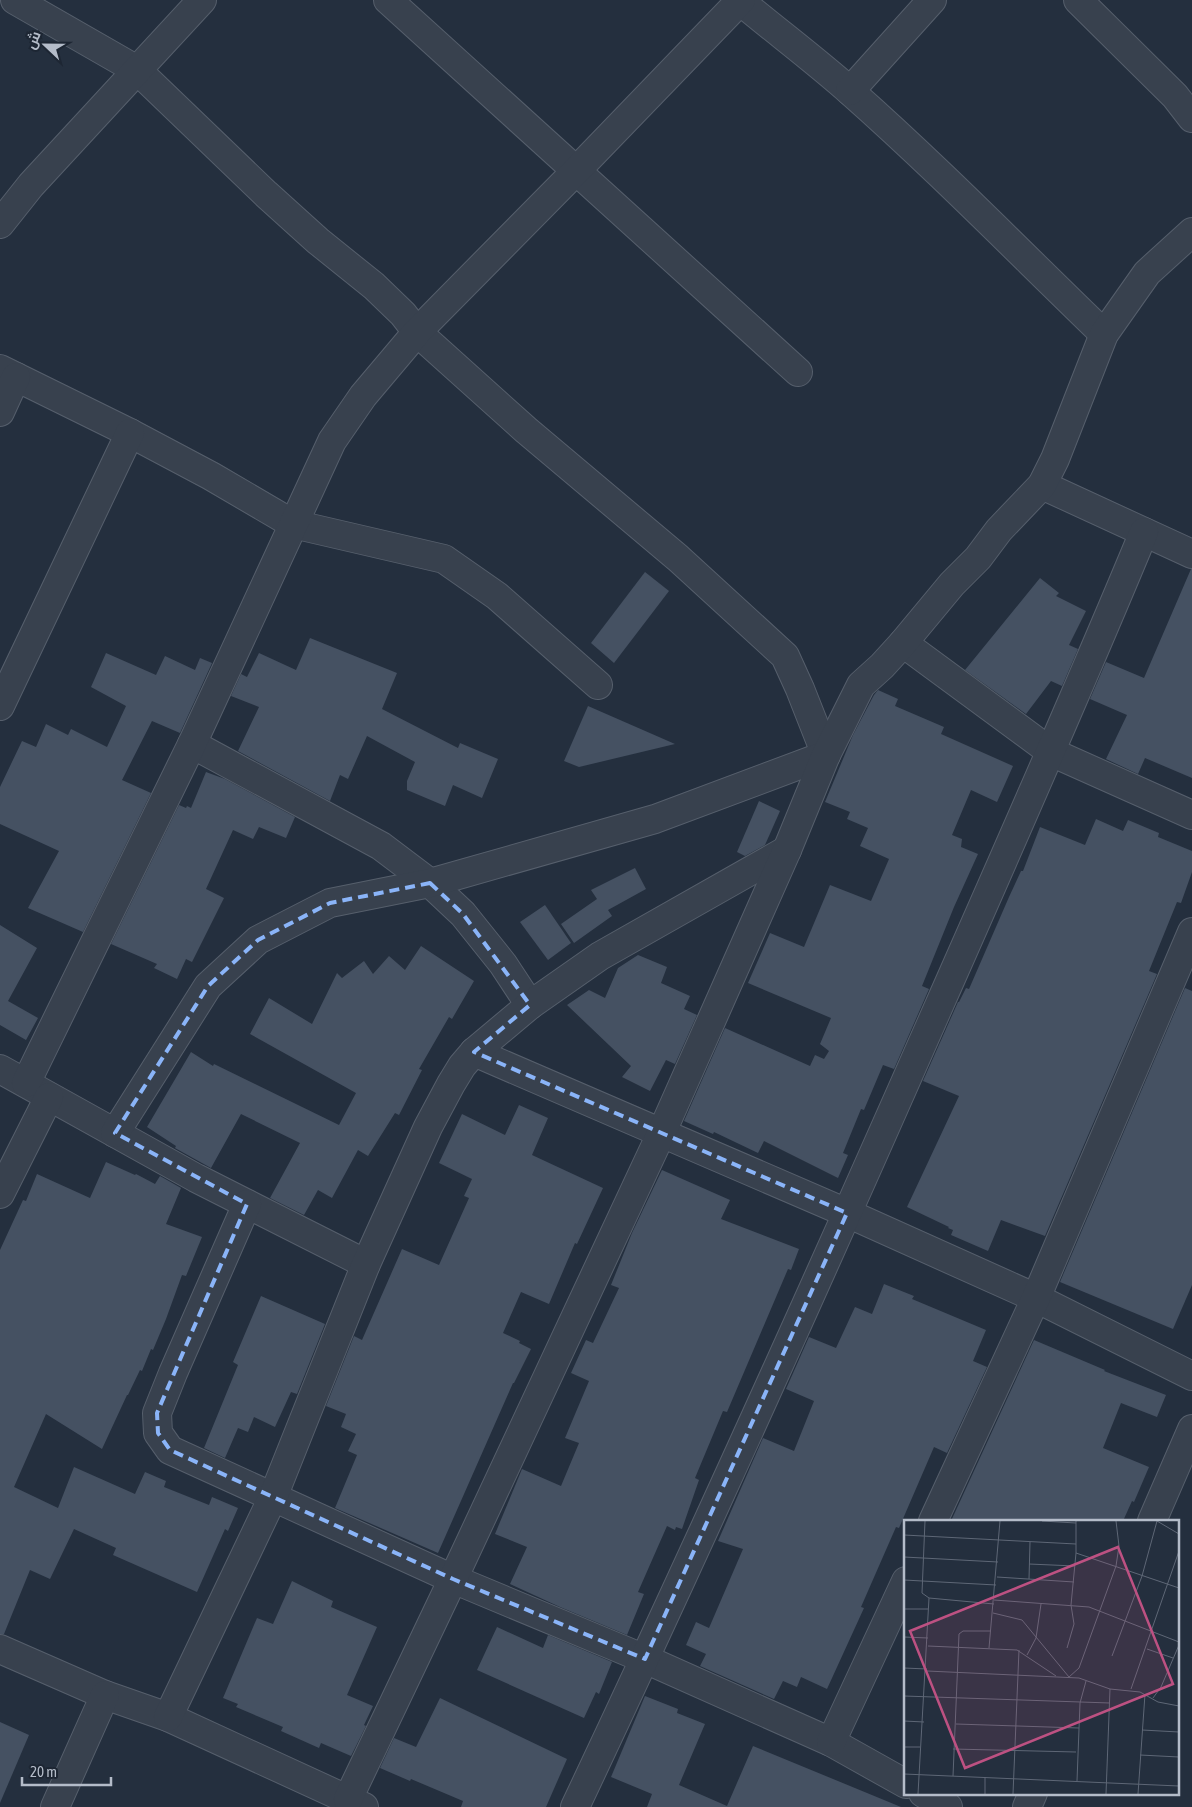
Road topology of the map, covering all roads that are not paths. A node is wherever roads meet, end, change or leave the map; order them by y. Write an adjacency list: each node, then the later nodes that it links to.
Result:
1 (14, 0): 7 (street)
2 (202, 0): 7 (street)
3 (388, 0): 10 (street)
4 (740, 0): 8 (street); 10 (street)
5 (932, 0): 8 (street)
6 (1078, 0): 9 (street)
7 (137, 70): 11 (street); 13 (street)
8 (850, 91): 14 (street)
9 (1192, 118)
10 (576, 171): 13 (street); 15 (street)
11 (0, 224)
12 (1190, 238): 14 (street)
13 (417, 332): 20 (street); 28 (street)
14 (1104, 334): 19 (street)
15 (798, 372)
16 (8, 374): 17 (street); 18 (street)
17 (0, 412)
18 (130, 433): 20 (street); 25 (street)
19 (1042, 485): 21 (street); 23 (street)
20 (293, 524): 24 (street); 26 (street)
21 (1144, 532): 22 (street); 27 (street)
22 (1192, 554)
23 (903, 643): 27 (street); 28 (street)
24 (598, 686)
25 (0, 706)
26 (192, 744): 31 (street); 36 (street)
27 (1051, 752): 29 (street); 41 (street)
28 (826, 755): 30 (street); 31 (street)
29 (1192, 815)
30 (787, 850): 33 (street); 38 (street)
31 (430, 883): 33 (street); 37 (street)
32 (1192, 932): 43 (street)
33 (530, 1005): 34 (street)
34 (474, 1052): 38 (street); 42 (street)
35 (0, 1069): 36 (street)
36 (37, 1090): 37 (street); 39 (street)
37 (115, 1133): 40 (street)
38 (661, 1134): 41 (street); 49 (street)
39 (0, 1194)
40 (247, 1204): 42 (street); 46 (street)
41 (847, 1213): 43 (street); 52 (street)
42 (366, 1264): 46 (street)
43 (1036, 1298): 44 (street); 47 (street)
44 (1192, 1376)
45 (1192, 1429): 48 (street)
46 (274, 1496): 49 (street); 54 (street)
47 (933, 1520)
48 (1152, 1520)
49 (453, 1579): 52 (street); 59 (street)
50 (904, 1585): 55 (street)
51 (0, 1650): 53 (street)
52 (645, 1660): 55 (street); 61 (street)
53 (105, 1695): 54 (street); 60 (street)
54 (168, 1717): 59 (street)
55 (831, 1742): 56 (street)
56 (904, 1783)
57 (925, 1794): 62 (street)
58 (1034, 1794): 63 (street)
59 (345, 1802)
60 (55, 1807)
61 (575, 1807)
62 (948, 1807)
63 (1028, 1807)

